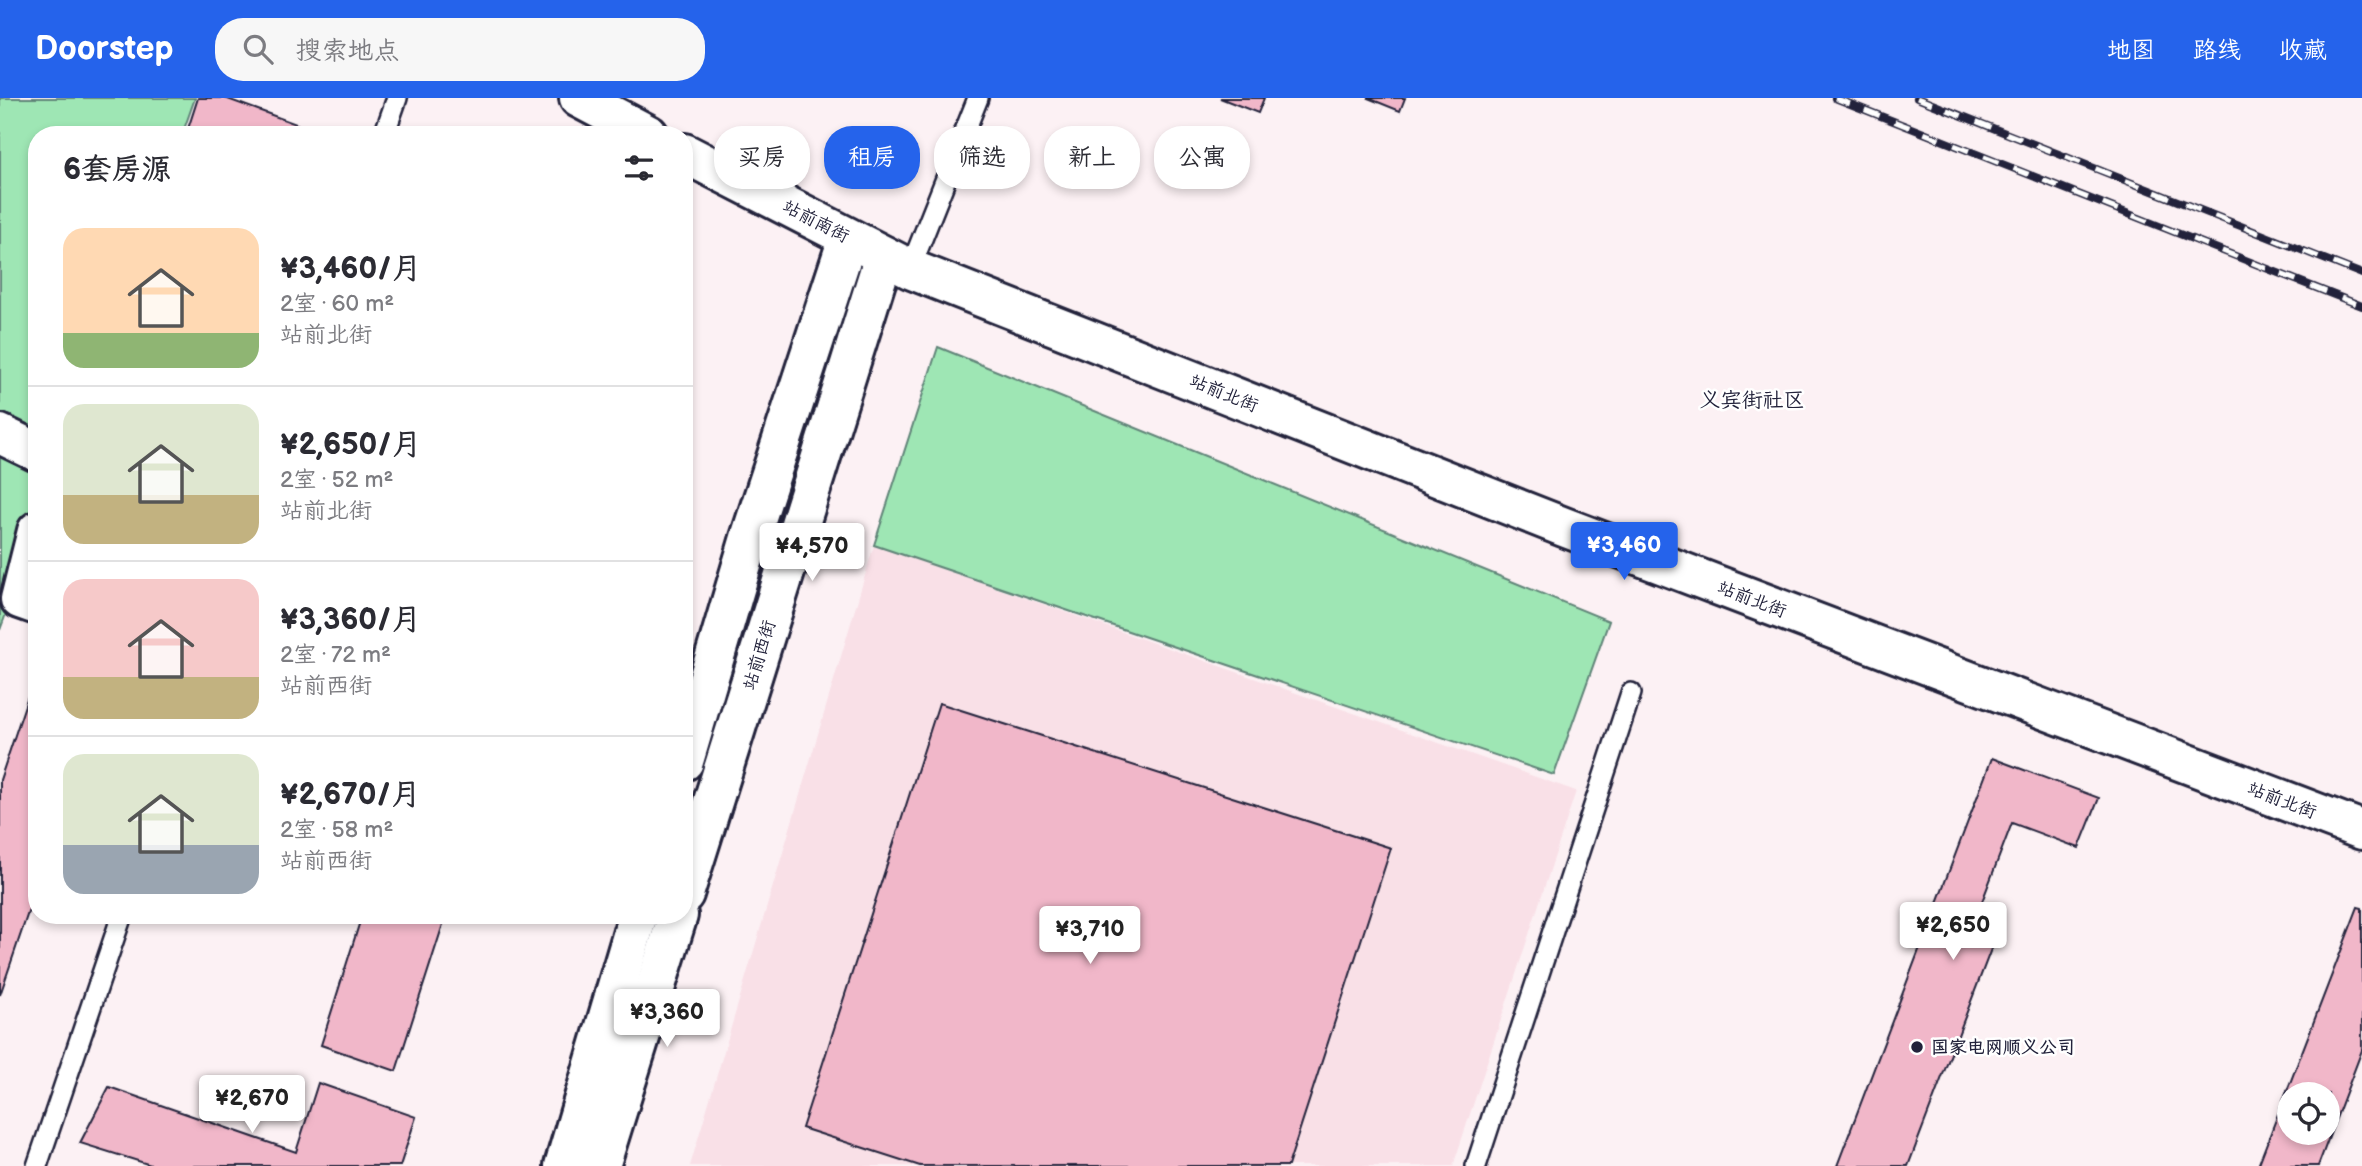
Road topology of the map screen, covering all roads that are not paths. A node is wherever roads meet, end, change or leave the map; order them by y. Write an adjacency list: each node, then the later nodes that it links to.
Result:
1 (397, 98): 4 (lane)
2 (579, 98): 5 (street)
3 (978, 98): 8 (lane)
4 (387, 126)
5 (632, 126)
6 (693, 158): 7 (street, 站前南街)
7 (848, 238): 8 (street, 站前南街); 14 (street)
8 (897, 262): 15 (street, 站前北街); 16 (street, 站前西街)
9 (0, 434): 10 (street)
10 (28, 448)
11 (28, 567): 12 (street)
12 (28, 602)
13 (1631, 693): 23 (lane)
14 (693, 731)
15 (2362, 830)
16 (693, 867)
17 (119, 924): 20 (lane)
18 (635, 924): 21 (street)
19 (675, 924): 22 (street)
20 (37, 1166)
21 (564, 1166)
22 (600, 1166)
23 (1476, 1166)

